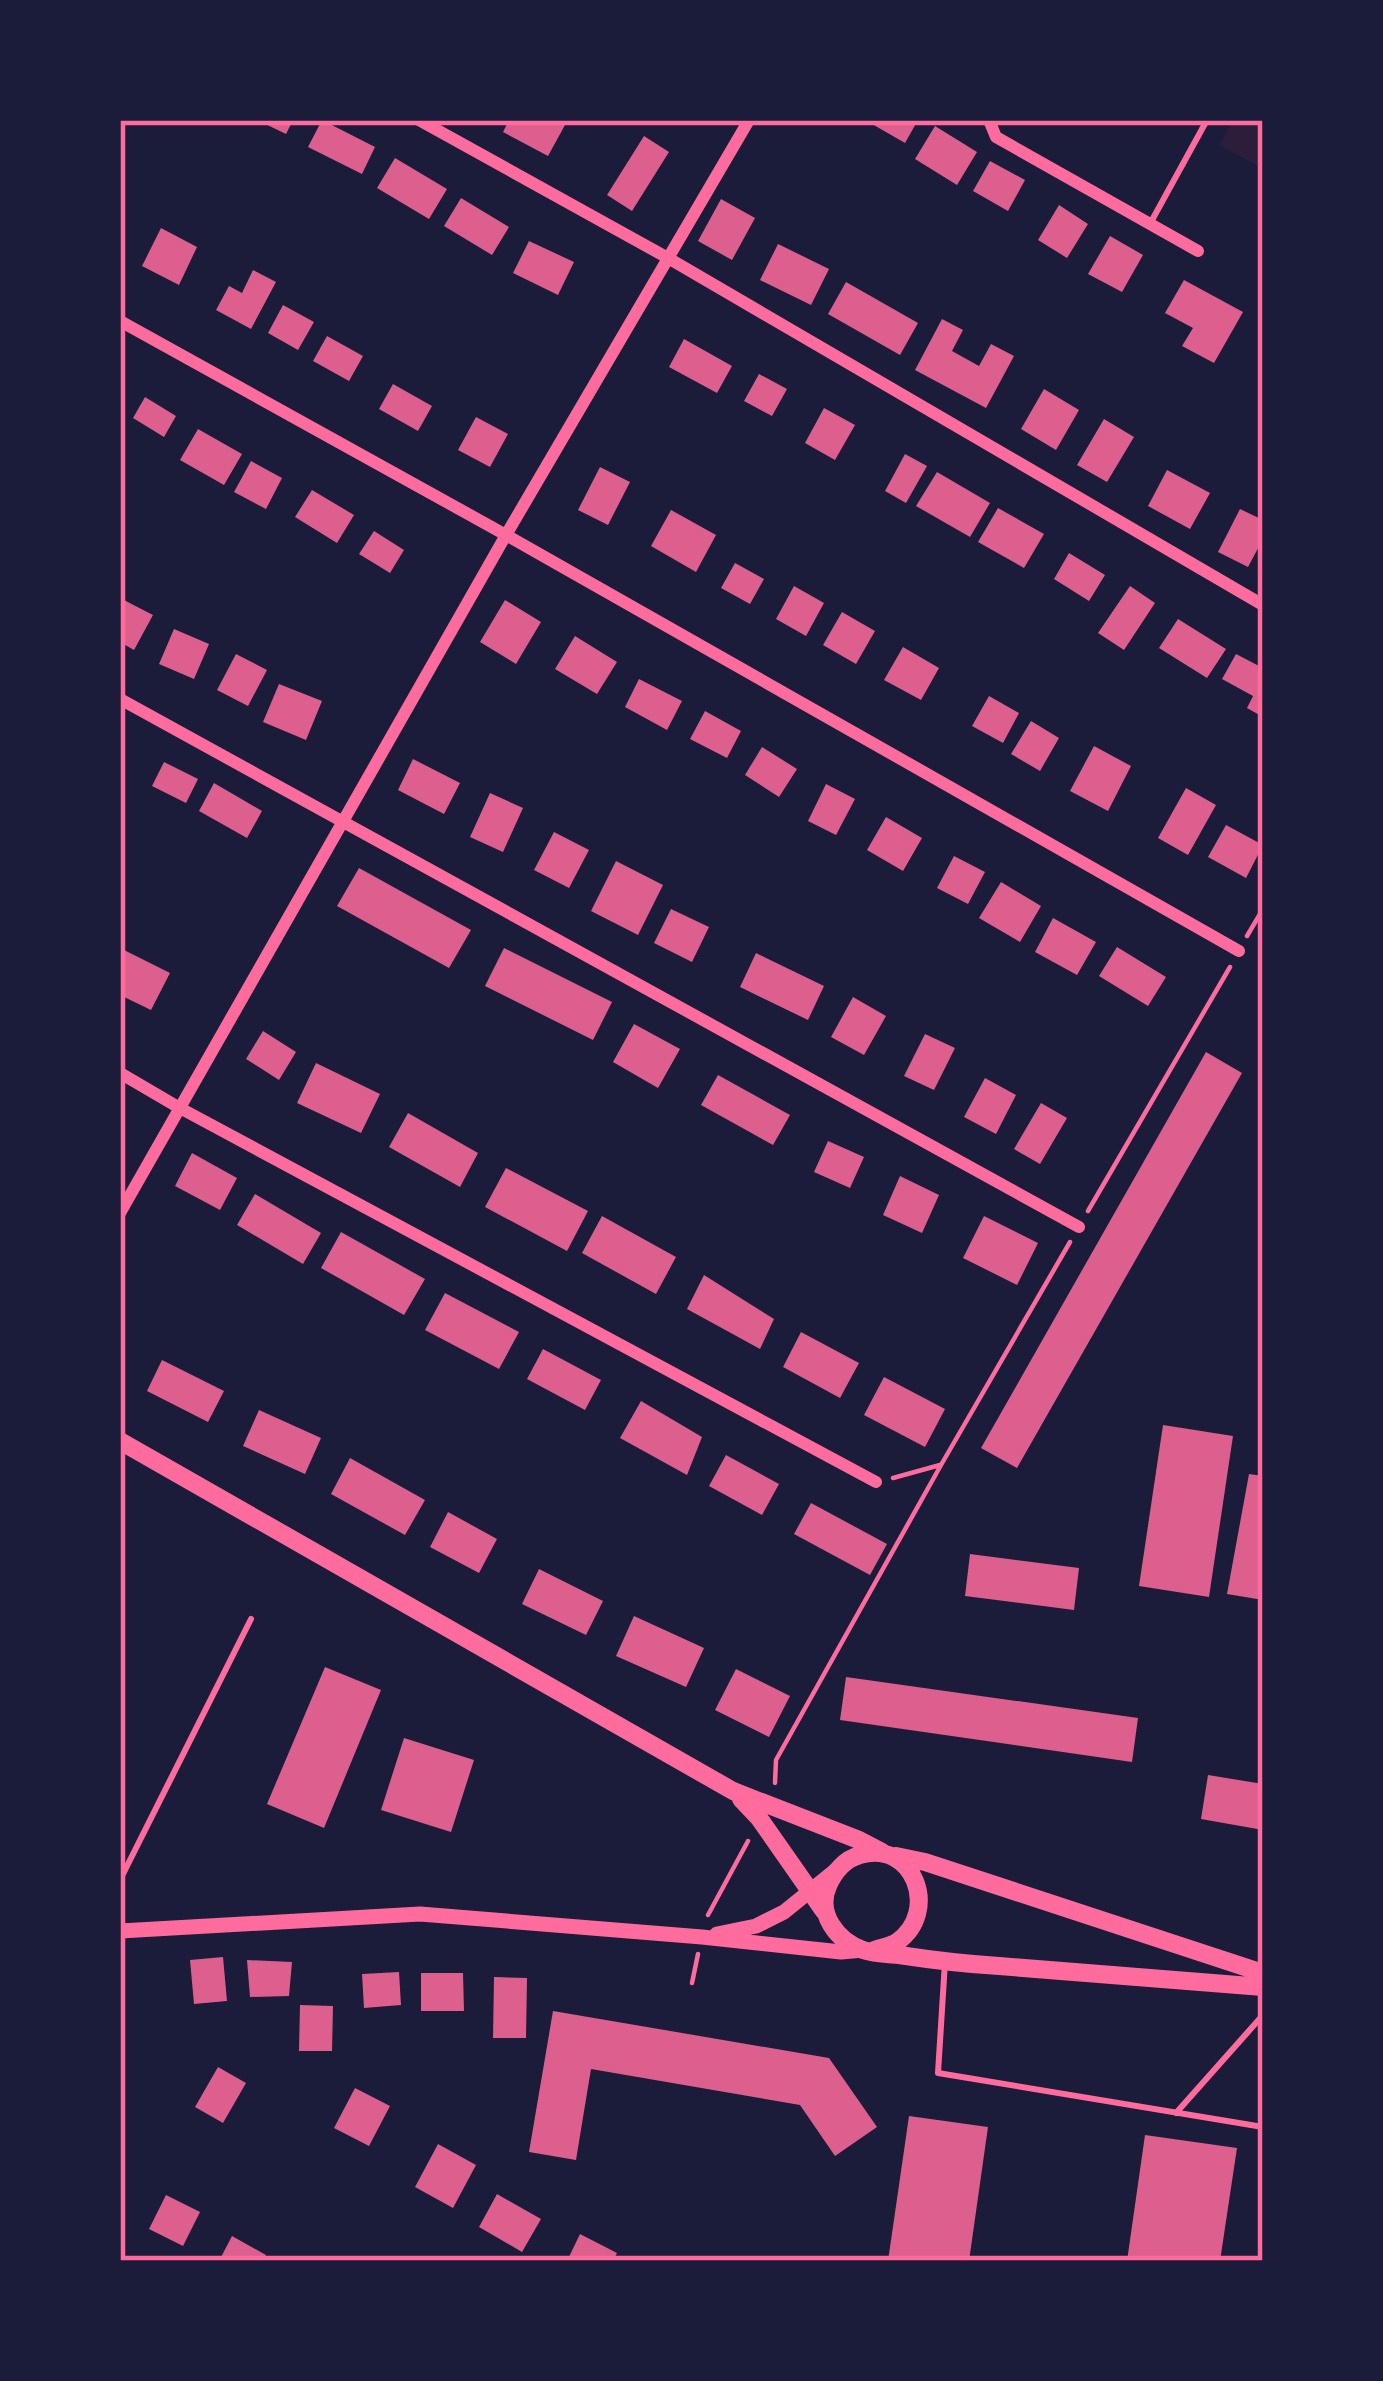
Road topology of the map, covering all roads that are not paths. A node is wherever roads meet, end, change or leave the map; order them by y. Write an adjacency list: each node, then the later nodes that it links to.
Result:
1 (418, 120): 7 (street)
2 (749, 120): 7 (street)
3 (988, 120): 5 (street)
4 (1207, 120): 5 (lane)
5 (1150, 224): 6 (street)
6 (1198, 251)
7 (668, 258): 9 (street); 10 (street)
8 (120, 321): 9 (street)
9 (506, 535): 12 (street); 13 (street)
10 (1263, 605)
11 (120, 699): 12 (street)
12 (344, 822): 15 (street); 17 (street)
13 (1239, 951)
14 (120, 1073): 15 (street)
15 (178, 1107): 16 (street); 19 (street)
16 (120, 1213)
17 (1079, 1227)
18 (120, 1441): 21 (main road)
19 (876, 1482)
20 (251, 1619): 24 (lane)
21 (734, 1791): 22 (main road); 25 (main road)
22 (887, 1854): 23 (main road); 29 (main road); 31 (main road)
23 (840, 1867): 25 (street); 26 (main road)
24 (120, 1880)
25 (809, 1892): 26 (main road); 28 (street)
26 (826, 1913): 29 (main road)
27 (120, 1931): 28 (street)
28 (702, 1935): 29 (street)
29 (868, 1951): 30 (main road)
30 (945, 1962): 32 (main road); 34 (lane)
31 (1263, 1973)
32 (1263, 1988)
33 (1263, 2015): 34 (lane)
34 (1176, 2113): 35 (lane)
35 (1263, 2127)

